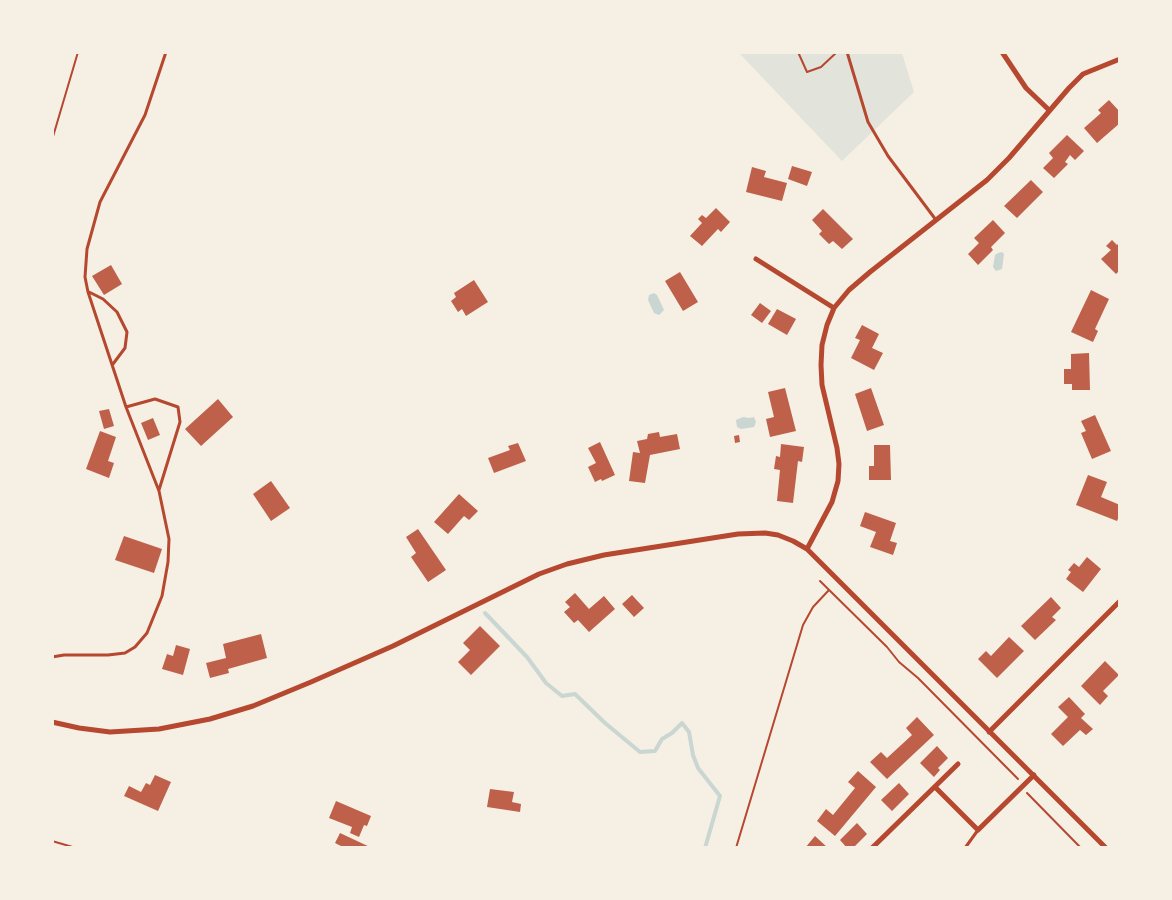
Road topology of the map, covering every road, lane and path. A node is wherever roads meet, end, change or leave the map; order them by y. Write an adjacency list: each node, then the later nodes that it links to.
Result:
1 (78, 52): 9 (path)
2 (166, 52): 12 (lane)
3 (798, 52): 4 (path)
4 (837, 52)
5 (847, 52): 10 (lane)
6 (1002, 52): 8 (street)
7 (1120, 59): 8 (street)
8 (1049, 110): 10 (street)
9 (52, 140)
10 (936, 220): 13 (street)
11 (756, 259): 13 (street)
12 (88, 292): 14 (lane); 14 (lane)
13 (834, 308): 17 (street)
14 (113, 365): 15 (lane)
15 (126, 407): 16 (lane); 16 (lane)
16 (159, 491): 21 (lane)
17 (808, 550): 22 (street); 23 (street)
18 (820, 581): 19 (path)
19 (829, 590): 26 (path); 31 (path)
20 (1120, 601): 23 (street)
21 (52, 657)
22 (52, 722)
23 (989, 732): 25 (street)
24 (958, 764): 27 (street)
25 (1034, 775): 26 (street); 35 (street)
26 (1023, 785): 28 (street); 34 (path)
27 (935, 787): 28 (street); 32 (street)
28 (978, 830): 33 (lane)
29 (52, 841): 30 (path)
30 (76, 848)
31 (736, 848)
32 (872, 848)
33 (965, 848)
34 (1081, 848)
35 (1106, 848)

